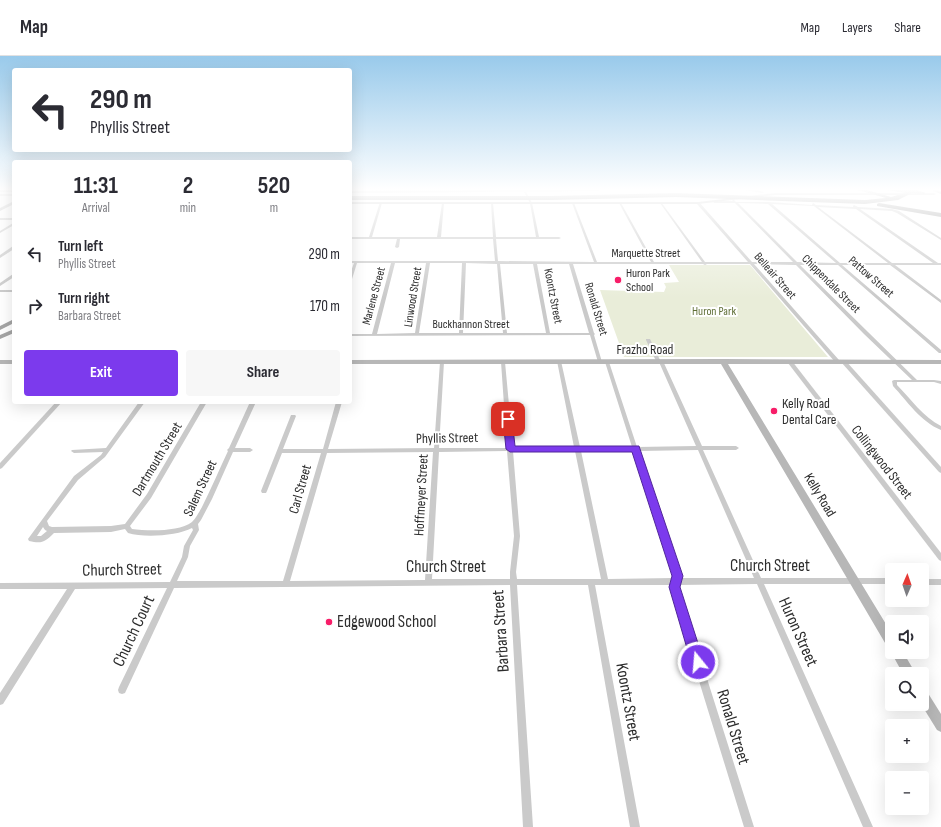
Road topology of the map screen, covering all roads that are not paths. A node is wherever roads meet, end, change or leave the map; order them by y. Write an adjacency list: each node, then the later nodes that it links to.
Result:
1 (11, 226): 15 (street)
2 (374, 226): 19 (street)
3 (441, 226): 21 (street)
4 (494, 226): 22 (street)
5 (535, 226): 23 (street)
6 (582, 226): 37 (street)
7 (633, 226): 38 (street)
8 (678, 226): 39 (street)
9 (718, 226): 40 (street, Belleair Street)
10 (759, 226): 41 (street, Chippendale Street)
11 (797, 226): 42 (street, Pattow Street)
12 (842, 226): 43 (street)
13 (882, 226): 44 (street)
14 (921, 226): 16 (street)
15 (0, 232)
16 (935, 235): 17 (street); 25 (street)
17 (941, 235)
18 (352, 238): 19 (street)
19 (370, 238): 20 (street)
20 (399, 238): 21 (street); 26 (street)
21 (439, 238): 22 (street)
22 (495, 238): 23 (street); 36 (street)
23 (538, 238): 24 (street)
24 (559, 238)
25 (941, 239)
26 (397, 247)
27 (12, 249): 28 (street)
28 (0, 257)
29 (352, 262): 30 (street, Marquette Street)
30 (356, 262): 33 (street, Marquette Street); 45 (street)
31 (535, 262): 32 (street, Marquette Street); 36 (street, Marquette Street); 56 (street, Koontz Street)
32 (571, 262): 37 (street, Marquette Street); 57 (street, Ronald Street)
33 (393, 263): 34 (street, Marquette Street); 59 (street, Marlene Street)
34 (428, 263): 35 (street, Marquette Street); 60 (street, Linwood Street)
35 (464, 263): 36 (street, Marquette Street); 54 (street)
36 (498, 263): 55 (street)
37 (596, 263): 38 (street, Marquette Street)
38 (653, 263): 39 (street, Marquette Street)
39 (705, 264): 40 (street, Marquette Street)
40 (752, 264): 41 (street, Marquette Street); 67 (street, Belleair Street)
41 (797, 264): 42 (street, Marquette Street); 74 (street, Chippendale Street)
42 (840, 264): 43 (street, Marquette Street); 63 (street, Pattow Street)
43 (892, 264): 44 (street, Marquette Street); 50 (street)
44 (940, 265)
45 (352, 273)
46 (12, 276): 47 (street)
47 (0, 285)
48 (0, 291): 49 (street)
49 (12, 291)
50 (941, 302)
51 (12, 323): 52 (main road)
52 (0, 328)
53 (12, 332): 61 (main road)
54 (461, 334): 55 (street, Buckhannon Street); 60 (street, Buckhannon Street)
55 (505, 334): 56 (street, Buckhannon Street)
56 (548, 334): 57 (street, Buckhannon Street)
57 (592, 334): 72 (street, Ronald Street)
58 (352, 335): 59 (street, Buckhannon Street)
59 (374, 335): 60 (street, Buckhannon Street)
60 (417, 335)
61 (0, 338)
62 (648, 340): 65 (street, Huron Street)
63 (941, 352)
64 (559, 361): 71 (main road, Frazho Road); 72 (main road, Frazho Road); 88 (street)
65 (659, 361): 66 (main road, Frazho Road); 72 (main road, Frazho Road); 90 (street, Huron Street)
66 (723, 361): 73 (main road, Frazho Road); 106 (main road, Kelly Road)
67 (840, 361): 73 (main road, Frazho Road); 74 (main road, Frazho Road); 99 (street, Belleair Street)
68 (0, 362): 69 (main road)
69 (12, 362)
70 (442, 362): 71 (main road, Frazho Road); 76 (main road, Frazho Road); 95 (street, Hoffmeyer Street)
71 (503, 362): 87 (street, Barbara Street)
72 (604, 362): 89 (street, Ronald Street)
73 (790, 362): 105 (street, Collingwood Street)
74 (896, 362): 75 (main road, Frazho Road); 77 (street, Chippendale Street)
75 (941, 362)
76 (352, 364)
77 (916, 381): 78 (street); 85 (street)
78 (941, 383)
79 (57, 404): 98 (street)
80 (141, 404): 92 (street)
81 (203, 404): 103 (street, Dartmouth Street)
82 (252, 404): 93 (street, Salem Street)
83 (338, 404): 97 (street, Carl Street)
84 (292, 416): 96 (street)
85 (941, 428)
86 (736, 448): 90 (street, Phyllis Street)
87 (510, 449): 88 (street, Phyllis Street); 95 (street, Phyllis Street); 108 (street, Barbara Street)
88 (577, 449): 89 (street, Phyllis Street); 110 (street)
89 (635, 449): 90 (street, Phyllis Street); 111 (street, Ronald Street)
90 (700, 449): 112 (street, Huron Street)
91 (74, 450): 92 (street)
92 (107, 450): 101 (street)
93 (230, 450): 94 (street); 102 (street, Salem Street)
94 (250, 450)
95 (436, 450): 97 (street, Phyllis Street); 107 (street, Hoffmeyer Street)
96 (279, 451): 97 (street, Phyllis Street); 100 (street)
97 (324, 452): 116 (street, Carl Street)
98 (0, 468)
99 (941, 471)
100 (264, 491)
101 (44, 523): 104 (street); 104 (street)
102 (194, 523): 103 (street); 117 (street, Salem Street)
103 (127, 526): 104 (street)
104 (52, 530)
105 (941, 558)
106 (853, 581): 112 (street, Church Street); 113 (street, Church Street); 120 (main road, Kelly Road)
107 (428, 582): 108 (street, Church Street); 116 (street, Church Street)
108 (513, 582): 109 (street, Church Street); 125 (street, Barbara Street)
109 (591, 582): 110 (street, Church Street); 126 (street, Koontz Street)
110 (605, 582): 111 (street, Church Street)
111 (676, 582): 112 (street, Church Street); 127 (street, Ronald Street)
112 (760, 582): 128 (street, Huron Street)
113 (885, 582)
114 (929, 582): 115 (street)
115 (941, 582)
116 (286, 583): 117 (street, Church Street)
117 (172, 584): 119 (street, Church Street); 121 (street, Church Court)
118 (0, 586): 119 (street, Church Street)
119 (73, 586): 122 (street)
120 (885, 633)
121 (122, 690)
122 (0, 701)
123 (929, 706): 124 (main road)
124 (941, 726)
125 (528, 827)
126 (635, 827)
127 (748, 827)
128 (868, 827)

